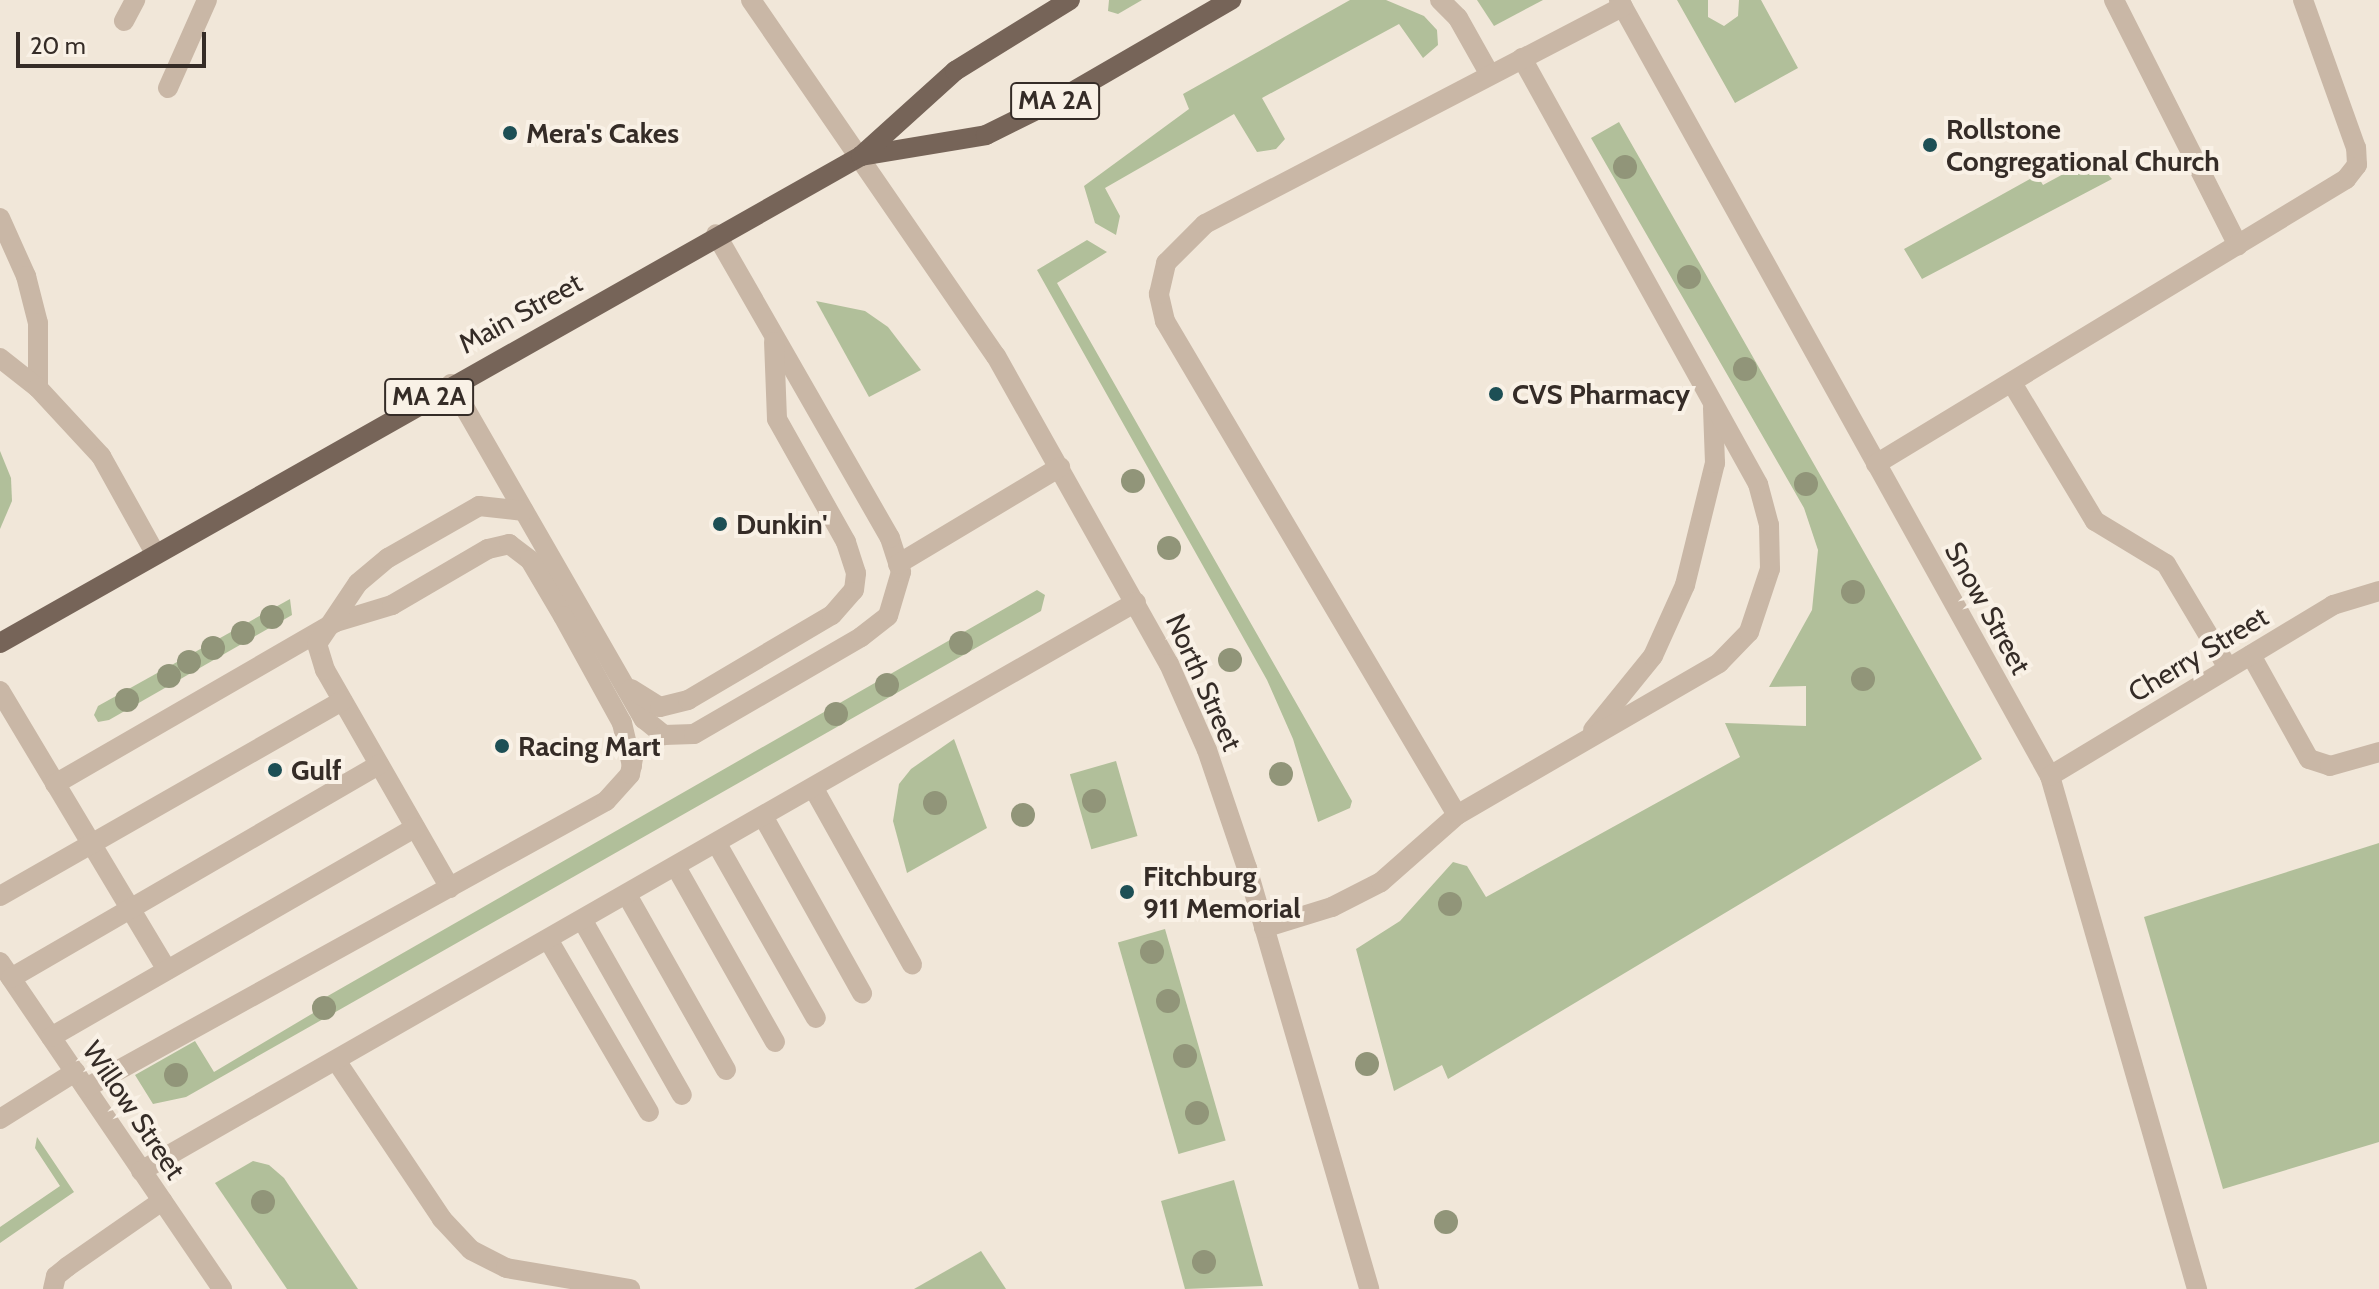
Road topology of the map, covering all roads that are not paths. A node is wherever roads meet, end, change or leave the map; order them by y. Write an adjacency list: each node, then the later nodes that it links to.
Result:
1 (135, 0): 10 (street)
2 (207, 0): 13 (street)
3 (751, 0): 14 (street, North Street)
4 (1070, 0): 14 (main road, Main Street / MA 2A)
5 (1231, 0): 14 (main road, Main Street / MA 2A)
6 (1440, 0): 12 (street)
7 (2114, 0): 17 (street)
8 (2303, 0): 17 (street)
9 (1621, 3): 11 (street); 24 (street, Snow Street)
10 (124, 21)
11 (1522, 58): 12 (street); 23 (street)
12 (1490, 75): 45 (street)
13 (168, 88)
14 (861, 156): 16 (main road, Main Street / MA 2A); 25 (street, North Street)
15 (0, 218): 22 (street)
16 (716, 234): 18 (street); 21 (main road, Main Street / MA 2A)
17 (2238, 245): 20 (street)
18 (774, 338): 28 (street); 35 (street)
19 (0, 358): 22 (street)
20 (2012, 383): 24 (street); 34 (street)
21 (451, 384): 26 (street); 27 (main road, Main Street / MA 2A)
22 (38, 388): 27 (street)
23 (1709, 389): 41 (street); 41 (street)
24 (1876, 464): 42 (street, Snow Street)
25 (1060, 467): 28 (street); 30 (street, North Street)
26 (524, 511): 31 (street); 35 (street)
27 (155, 553): 32 (main road, Main Street / MA 2A)
28 (898, 564): 35 (street)
29 (2379, 591): 33 (street, Cherry Street)
30 (1136, 602): 44 (street); 56 (street, North Street)
31 (336, 622): 37 (street); 40 (street); 43 (street)
32 (0, 643)
33 (2251, 655): 34 (street, Cherry Street); 38 (street)
34 (2228, 668): 42 (street, Cherry Street)
35 (621, 679): 40 (street)
36 (0, 691): 43 (street)
37 (342, 701): 39 (street); 48 (street)
38 (2379, 752)
39 (379, 765): 47 (street); 54 (street)
40 (632, 766): 51 (street)
41 (1538, 771): 45 (street)
42 (2050, 776): 77 (street, Snow Street)
43 (55, 784): 48 (street)
44 (814, 789): 46 (street); 58 (street)
45 (1457, 815): 56 (street)
46 (764, 818): 49 (street); 61 (street)
47 (415, 828): 51 (street); 60 (street)
48 (91, 844): 53 (street); 54 (street)
49 (717, 844): 50 (street); 62 (street)
50 (676, 867): 52 (street); 64 (street)
51 (450, 888): 67 (street)
52 (627, 895): 55 (street); 66 (street)
53 (0, 896)
54 (130, 909): 59 (street); 60 (street)
55 (583, 921): 57 (street); 68 (street)
56 (1264, 928): 76 (street, North Street)
57 (549, 941): 65 (street); 69 (street)
58 (912, 964)
59 (6, 970): 63 (street, Willow Street)
60 (167, 970): 63 (street)
61 (862, 993)
62 (816, 1018)
63 (51, 1037): 67 (street, Willow Street)
64 (775, 1042)
65 (337, 1062): 71 (street); 75 (street)
66 (726, 1070)
67 (81, 1080): 70 (street); 71 (street, Willow Street)
68 (682, 1095)
69 (649, 1112)
70 (0, 1119)
71 (141, 1171): 72 (street, Willow Street)
72 (162, 1201): 73 (street); 74 (street, Willow Street)
73 (53, 1289)
74 (222, 1289)
75 (630, 1289)
76 (1369, 1289)
77 (2197, 1289)

